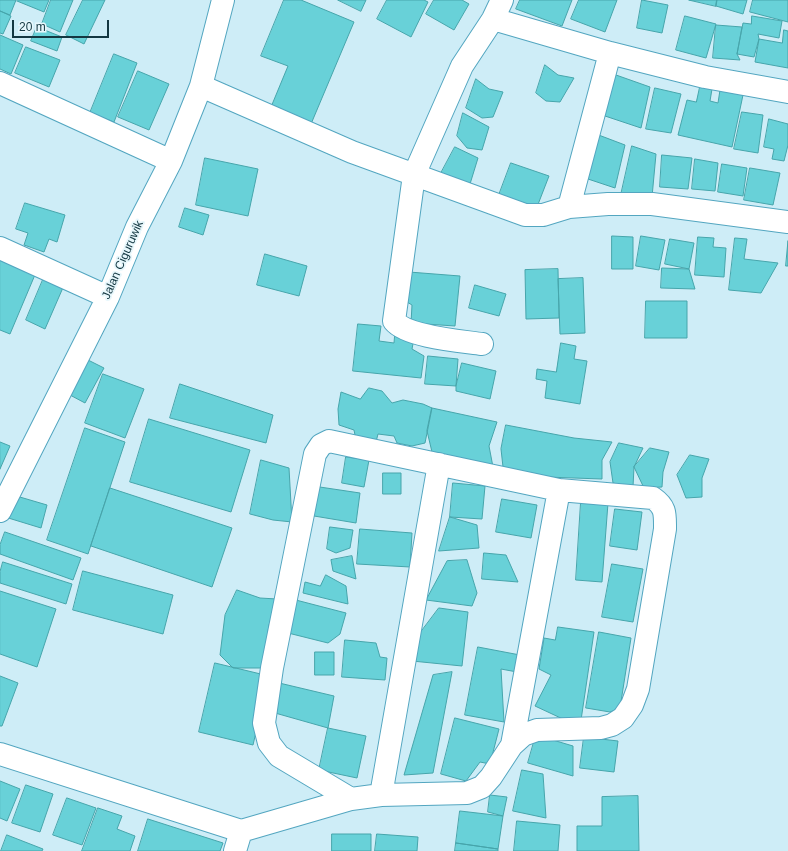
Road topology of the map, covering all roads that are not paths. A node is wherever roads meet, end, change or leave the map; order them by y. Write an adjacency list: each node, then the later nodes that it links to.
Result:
1 (223, 0): 5 (street, Jalan Ciguruwik)
2 (497, 9): 3 (street); 8 (street)
3 (610, 52): 6 (street); 9 (street)
4 (0, 83): 7 (street)
5 (201, 86): 7 (street, Jalan Ciguruwik); 8 (street)
6 (788, 92)
7 (171, 162): 12 (street, Jalan Ciguruwik)
8 (414, 175): 9 (street); 13 (street)
9 (569, 207): 10 (street)
10 (788, 222)
11 (0, 248): 12 (street)
12 (108, 297): 16 (street, Jalan Ciguruwik)
13 (482, 344)
14 (439, 464): 15 (street); 19 (street); 20 (street)
15 (559, 490): 17 (street); 17 (street)
16 (0, 511)
17 (512, 745): 19 (street)
18 (0, 754): 21 (street)
19 (381, 795): 20 (street)
20 (351, 799): 21 (street)
21 (238, 841)

